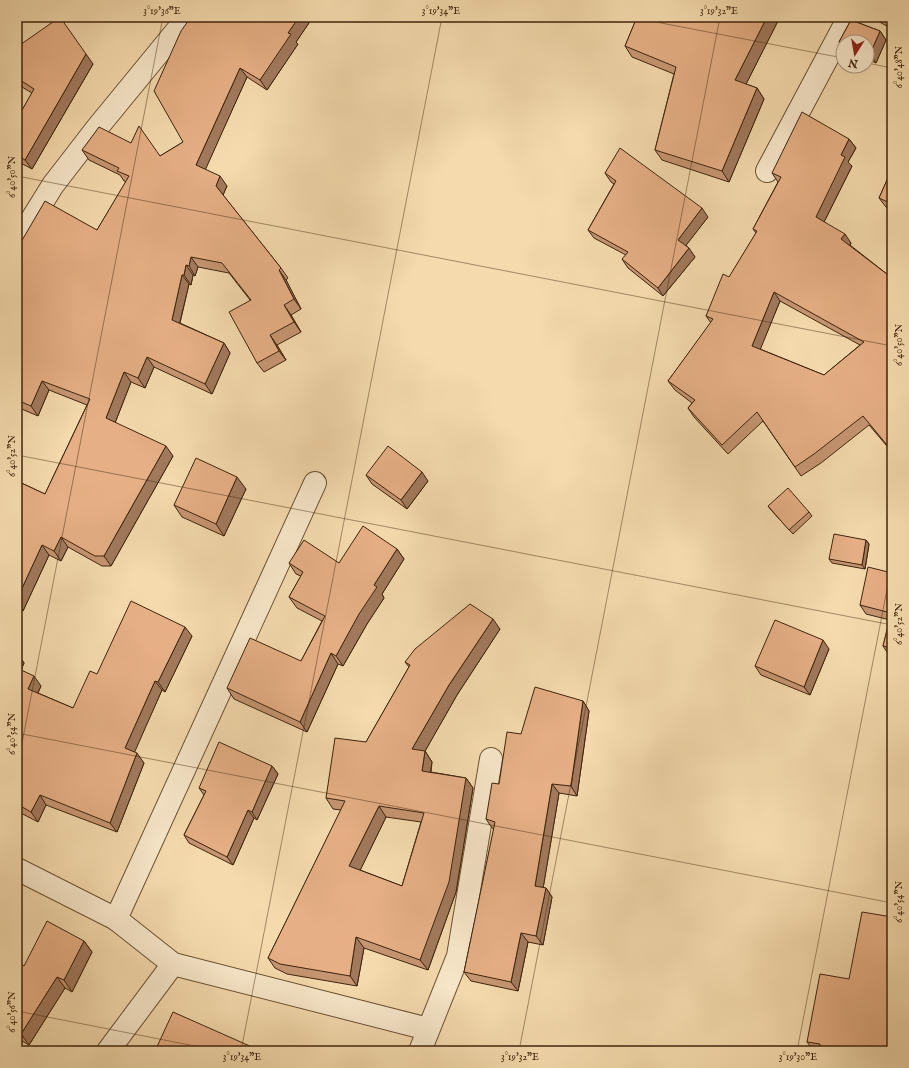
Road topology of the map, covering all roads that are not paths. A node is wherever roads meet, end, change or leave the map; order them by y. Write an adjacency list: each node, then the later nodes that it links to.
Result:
1 (188, 17): 4 (street)
2 (849, 17): 3 (street)
3 (767, 171)
4 (17, 242)
5 (315, 483): 8 (street)
6 (491, 759): 10 (street)
7 (17, 869): 8 (street)
8 (116, 919): 9 (street)
9 (173, 964): 10 (street); 11 (street)
10 (428, 1029): 12 (street)
11 (108, 1051)
12 (420, 1051)

